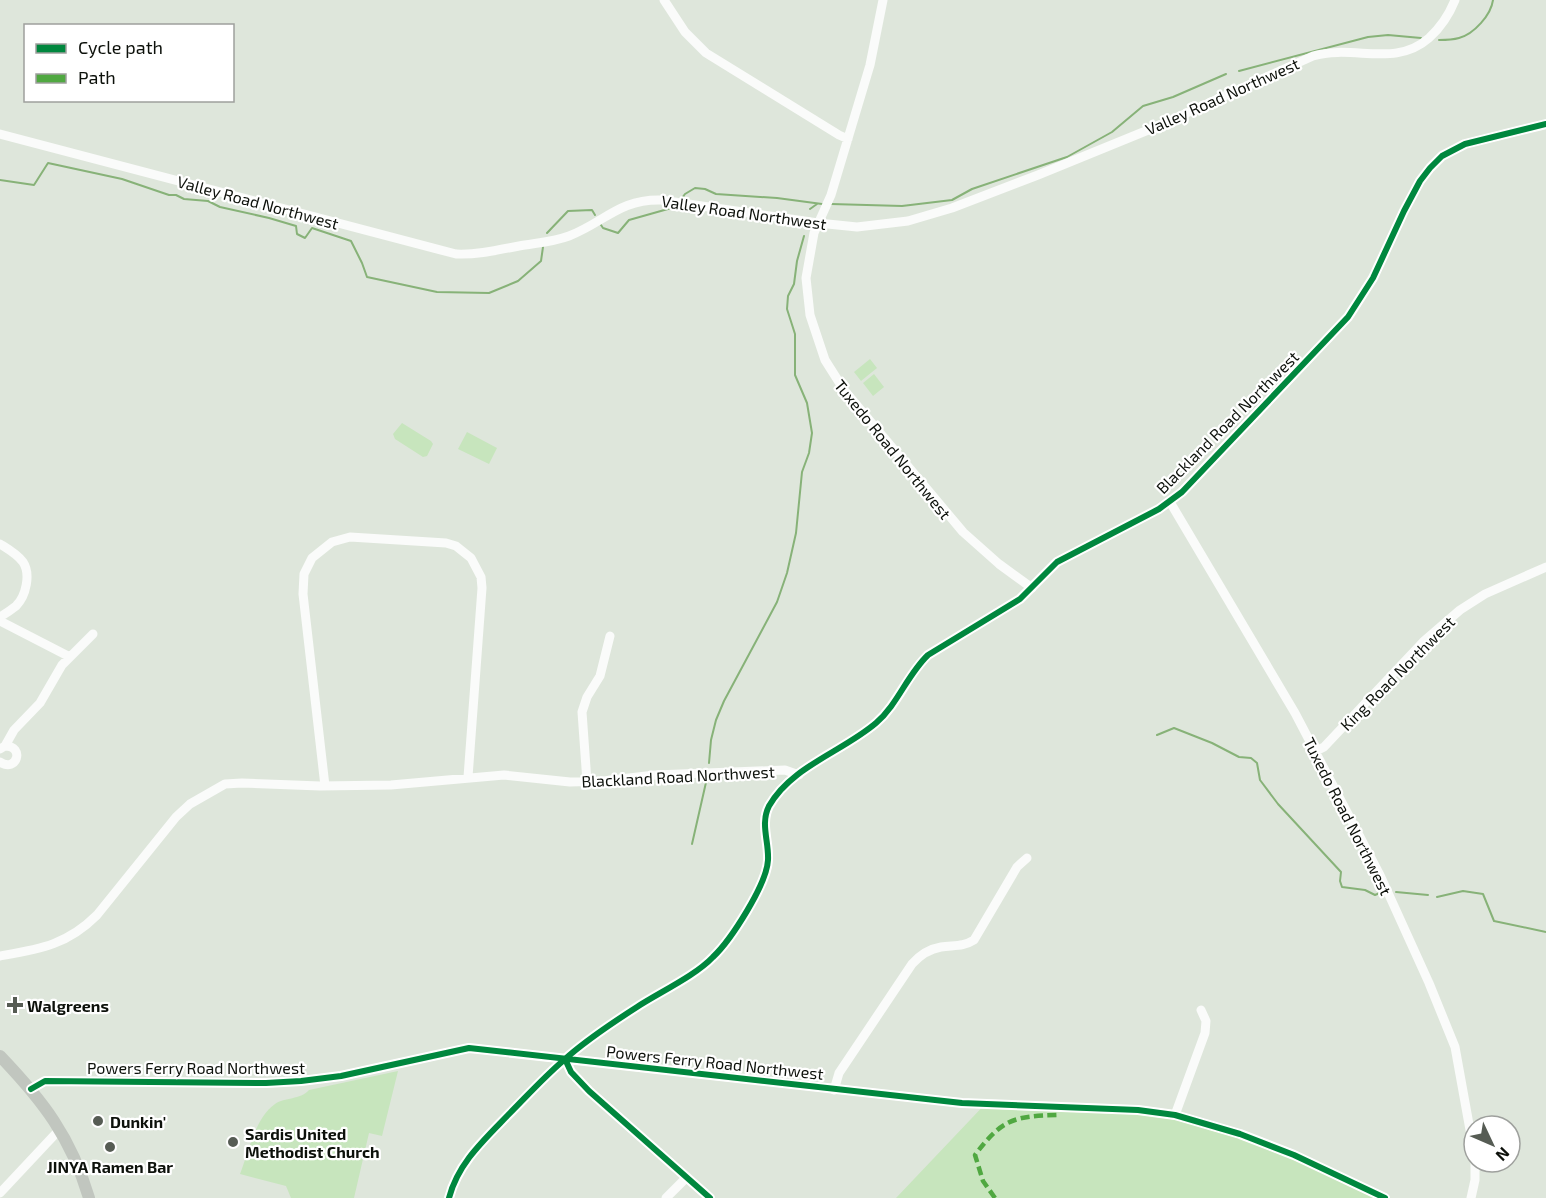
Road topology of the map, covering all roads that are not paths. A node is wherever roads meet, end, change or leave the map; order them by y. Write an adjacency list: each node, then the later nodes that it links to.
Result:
1 (664, 0): 6 (street)
2 (882, 0): 6 (street, Tuxedo Road Northwest)
3 (1455, 0): 7 (street, Valley Road Northwest)
4 (1546, 124): 8 (street, Blackland Road Northwest)
5 (0, 134): 7 (street, Valley Road Northwest)
6 (849, 139): 7 (street, Tuxedo Road Northwest)
7 (818, 223): 11 (street, Tuxedo Road Northwest)
8 (1170, 502): 11 (street, Blackland Road Northwest); 17 (street, Tuxedo Road Northwest)
9 (0, 544): 12 (street)
10 (1546, 567): 17 (street, King Road Northwest)
11 (1032, 588): 19 (street, Blackland Road Northwest)
12 (0, 619): 15 (street)
13 (93, 634): 15 (street)
14 (610, 636): 21 (street)
15 (70, 657): 16 (street)
16 (2, 747): 18 (street)
17 (1316, 751): 30 (street, Tuxedo Road Northwest)
18 (0, 762)
19 (799, 775): 21 (street, Blackland Road Northwest); 27 (street)
20 (468, 777): 21 (street, Blackland Road Northwest); 22 (street, Blackland Road Northwest); 22 (street)
21 (587, 782)
22 (325, 786): 24 (street, Blackland Road Northwest)
23 (1027, 858): 29 (street)
24 (0, 956)
25 (1201, 1010): 31 (street)
26 (0, 1056): 28 (main road)
27 (565, 1059): 28 (street, Powers Ferry Road Northwest); 29 (street, Powers Ferry Road Northwest); 34 (street); 37 (street)
28 (31, 1089): 32 (main road)
29 (834, 1090): 31 (street, Powers Ferry Road Northwest)
30 (1468, 1114)
31 (1174, 1115): 40 (street, Powers Ferry Road Northwest)
32 (60, 1129): 35 (street); 36 (main road)
33 (1475, 1174): 41 (street)
34 (687, 1177): 38 (street); 39 (street)
35 (0, 1193)
36 (89, 1198)
37 (449, 1198)
38 (666, 1198)
39 (710, 1198)
40 (1385, 1198)
41 (1471, 1198)

